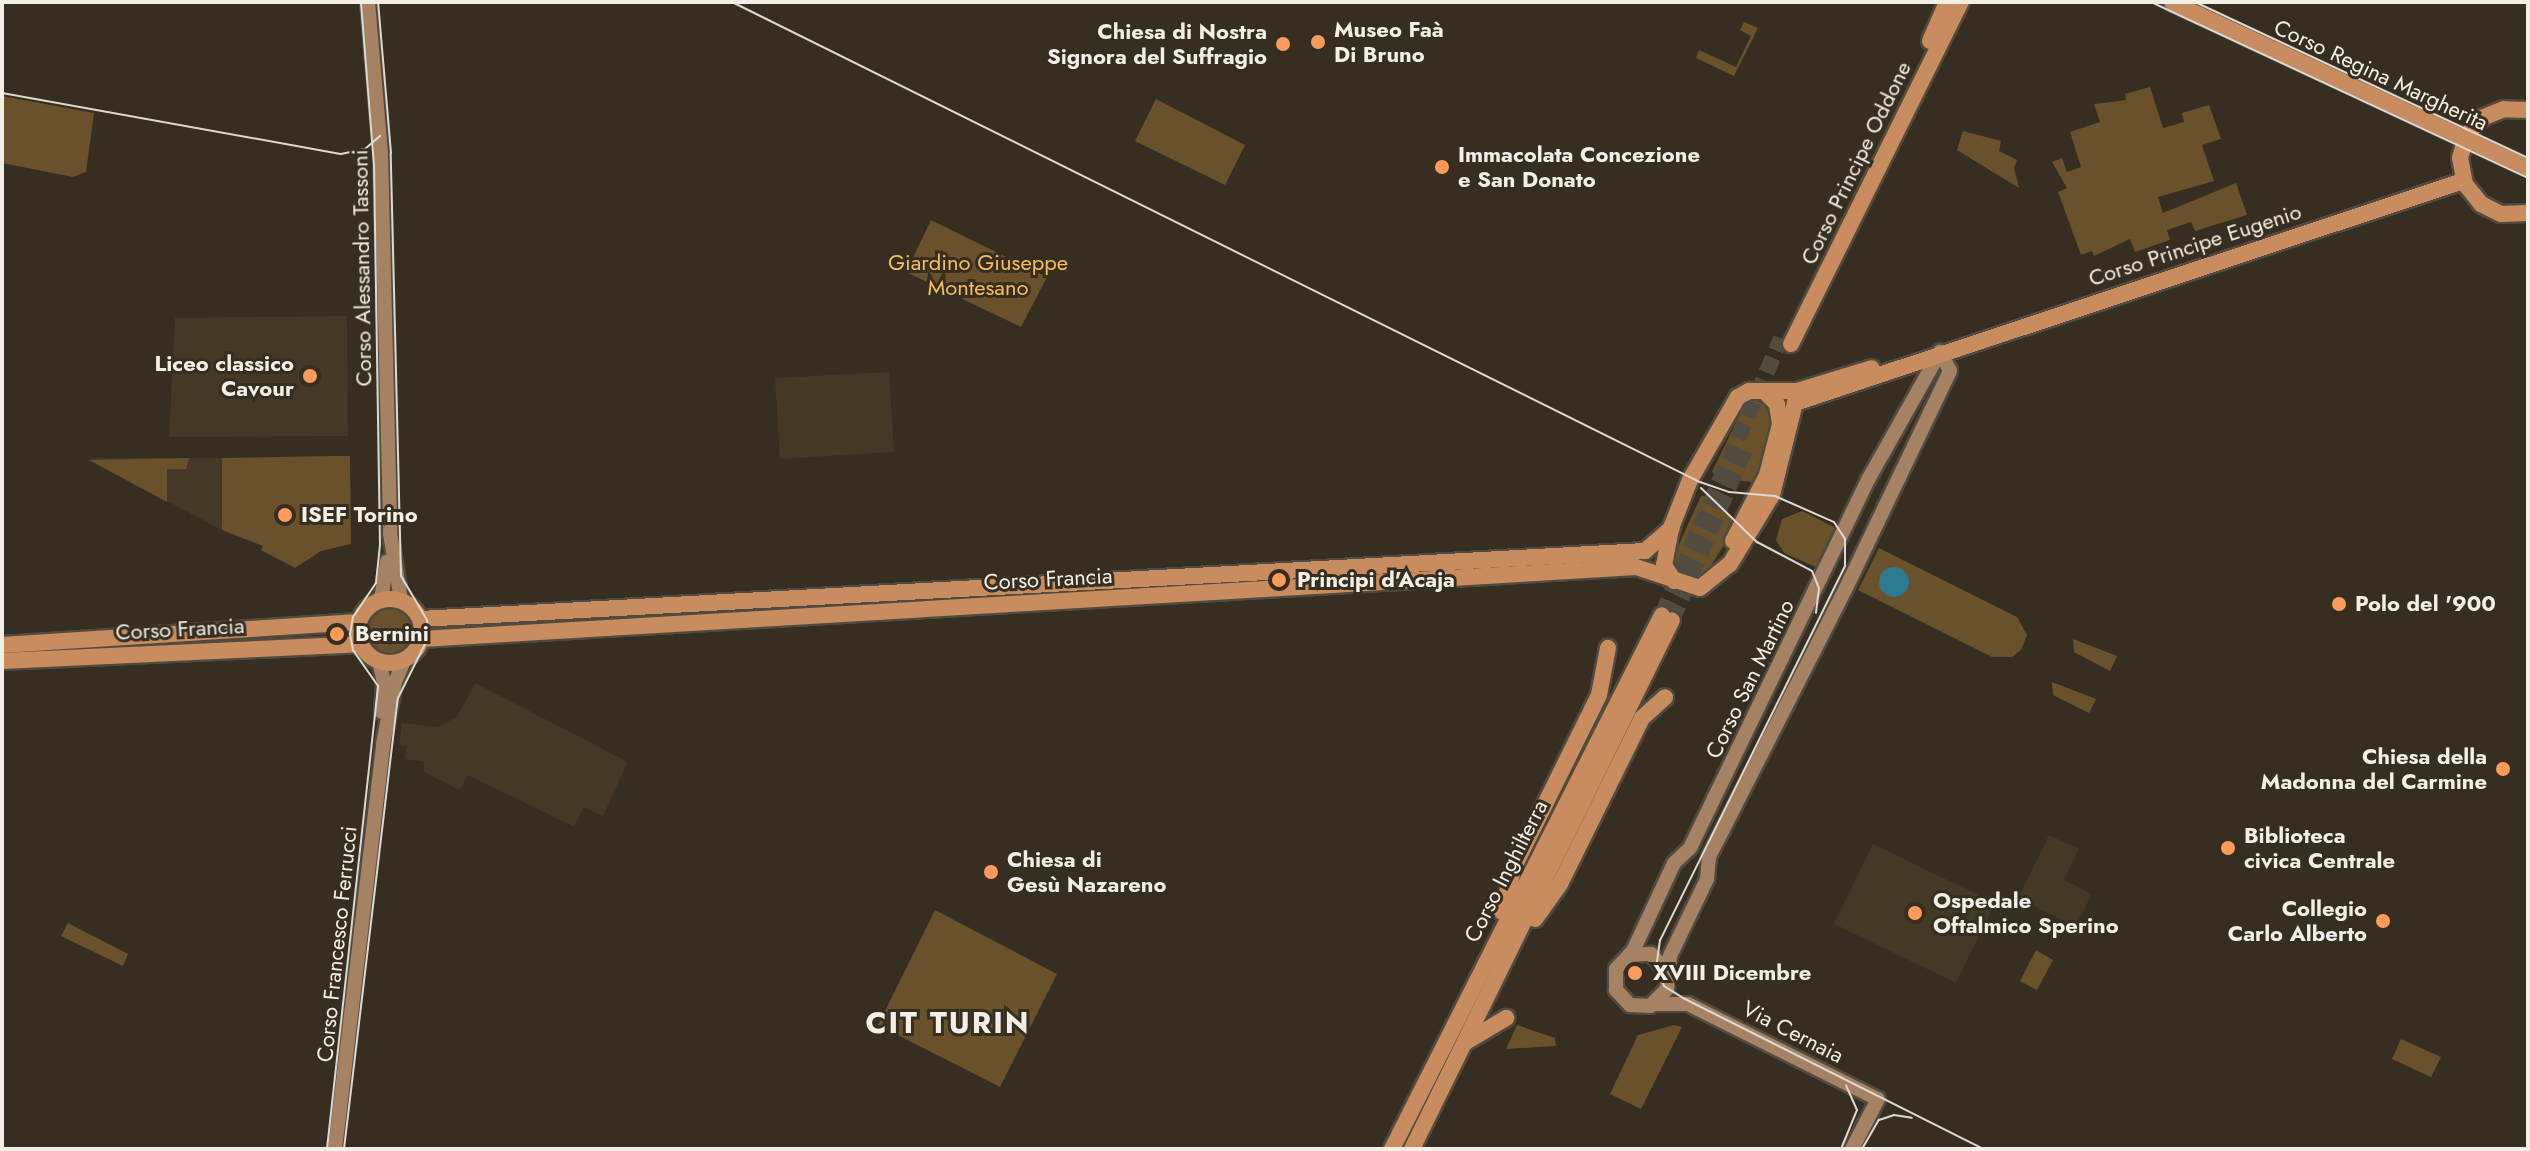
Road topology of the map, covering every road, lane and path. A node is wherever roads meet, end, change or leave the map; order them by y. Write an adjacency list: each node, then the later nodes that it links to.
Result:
1 (368, 2): 15 (main road, Corso Alessandro Tassoni)
2 (1947, 2): 3 (main road, Corso Principe Oddone)
3 (1961, 2)
4 (2172, 2): 6 (main road, Corso Regina Margherita)
5 (2528, 110): 6 (main road)
6 (2465, 138): 7 (main road, Corso Regina Margherita); 8 (main road)
7 (2528, 168)
8 (2463, 181): 9 (main road); 10 (main road, Corso Principe Eugenio)
9 (2528, 213)
10 (1940, 352): 12 (main road, Corso Principe Eugenio); 32 (main road, Corso San Martino); 33 (main road, Corso San Martino)
11 (1764, 391): 12 (main road, Corso Principe Eugenio); 13 (main road); 14 (main road)
12 (1796, 397): 13 (main road)
13 (1776, 466): 16 (main road)
14 (1671, 528): 16 (main road); 19 (main road, Corso Francia)
15 (390, 533): 17 (main road); 18 (main road)
16 (1674, 581): 21 (main road, Corso Francia)
17 (381, 600): 18 (main road); 20 (main road)
18 (401, 600): 19 (main road)
19 (420, 619): 21 (main road)
20 (358, 622): 22 (main road); 23 (main road, Corso Francia)
21 (421, 639): 25 (main road)
22 (360, 644): 26 (main road, Corso Francia); 27 (main road)
23 (2, 645)
24 (1608, 648): 30 (main road)
25 (405, 659): 27 (main road); 29 (main road)
26 (2, 661)
27 (379, 661): 29 (main road)
28 (1665, 697): 31 (main road)
29 (383, 744): 38 (main road, Corso Francesco Ferrucci)
30 (1496, 938): 31 (main road, Corso Inghilterra); 39 (main road, Corso Inghilterra)
31 (1513, 950): 37 (main road, Corso Inghilterra)
32 (1629, 955): 33 (main road); 34 (main road)
33 (1668, 975): 34 (main road); 35 (main road, Via Cernaia)
34 (1655, 1004): 35 (main road, Via Cernaia)
35 (1688, 1004): 41 (main road, Via Cernaia)
36 (1506, 1018): 37 (main road)
37 (1465, 1043): 40 (main road, Corso Inghilterra)
38 (335, 1149)
39 (1392, 1149)
40 (1412, 1149)
41 (1852, 1149)

